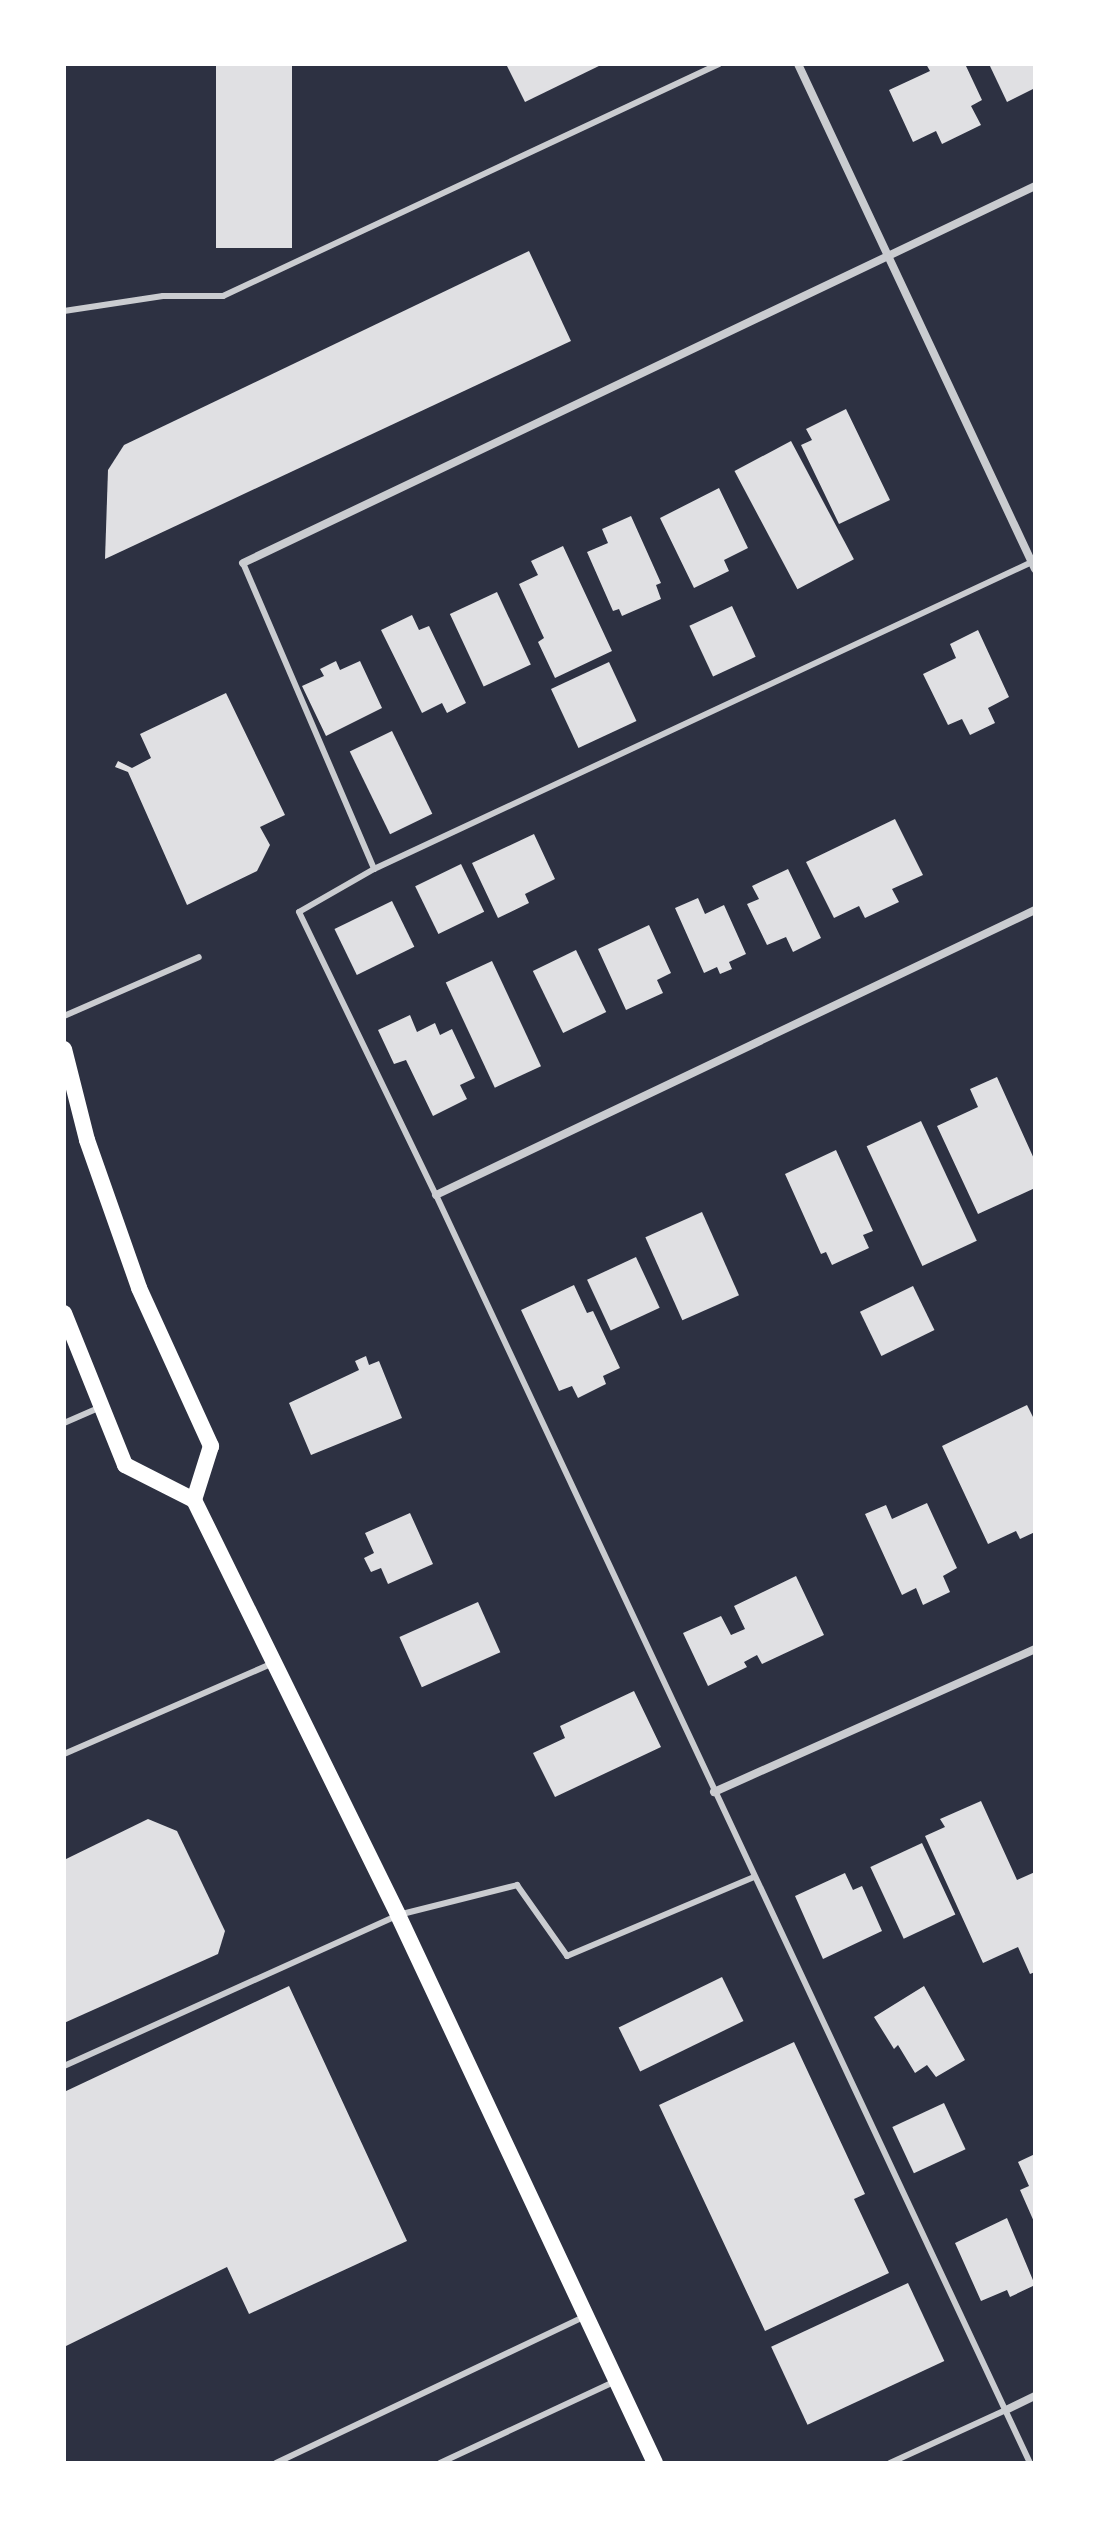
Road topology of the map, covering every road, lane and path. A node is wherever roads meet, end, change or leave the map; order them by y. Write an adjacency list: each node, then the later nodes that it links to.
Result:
1 (719, 64): 5 (lane)
2 (798, 64): 4 (street)
3 (1035, 186): 4 (street)
4 (888, 256): 6 (street); 7 (street)
5 (64, 311)
6 (243, 563): 8 (lane)
7 (1033, 565): 8 (lane)
8 (374, 869): 13 (lane)
9 (1035, 910): 13 (street)
10 (199, 957): 11 (lane)
11 (64, 1016)
12 (64, 1049): 17 (main road)
13 (436, 1195): 21 (lane)
14 (64, 1313): 15 (main road)
15 (102, 1407): 16 (lane); 17 (main road)
16 (64, 1423)
17 (194, 1500): 19 (main road)
18 (1035, 1649): 21 (street)
19 (275, 1662): 20 (lane); 23 (main road)
20 (64, 1754)
21 (714, 1792): 22 (lane)
22 (754, 1877): 23 (lane); 28 (lane)
23 (398, 1915): 24 (lane); 25 (main road)
24 (64, 2066)
25 (586, 2316): 26 (main road); 29 (lane)
26 (616, 2381): 30 (lane); 31 (main road)
27 (1035, 2396): 28 (street)
28 (1006, 2410): 32 (lane); 33 (lane)
29 (276, 2463)
30 (440, 2463)
31 (655, 2463)
32 (890, 2463)
33 (1030, 2463)

